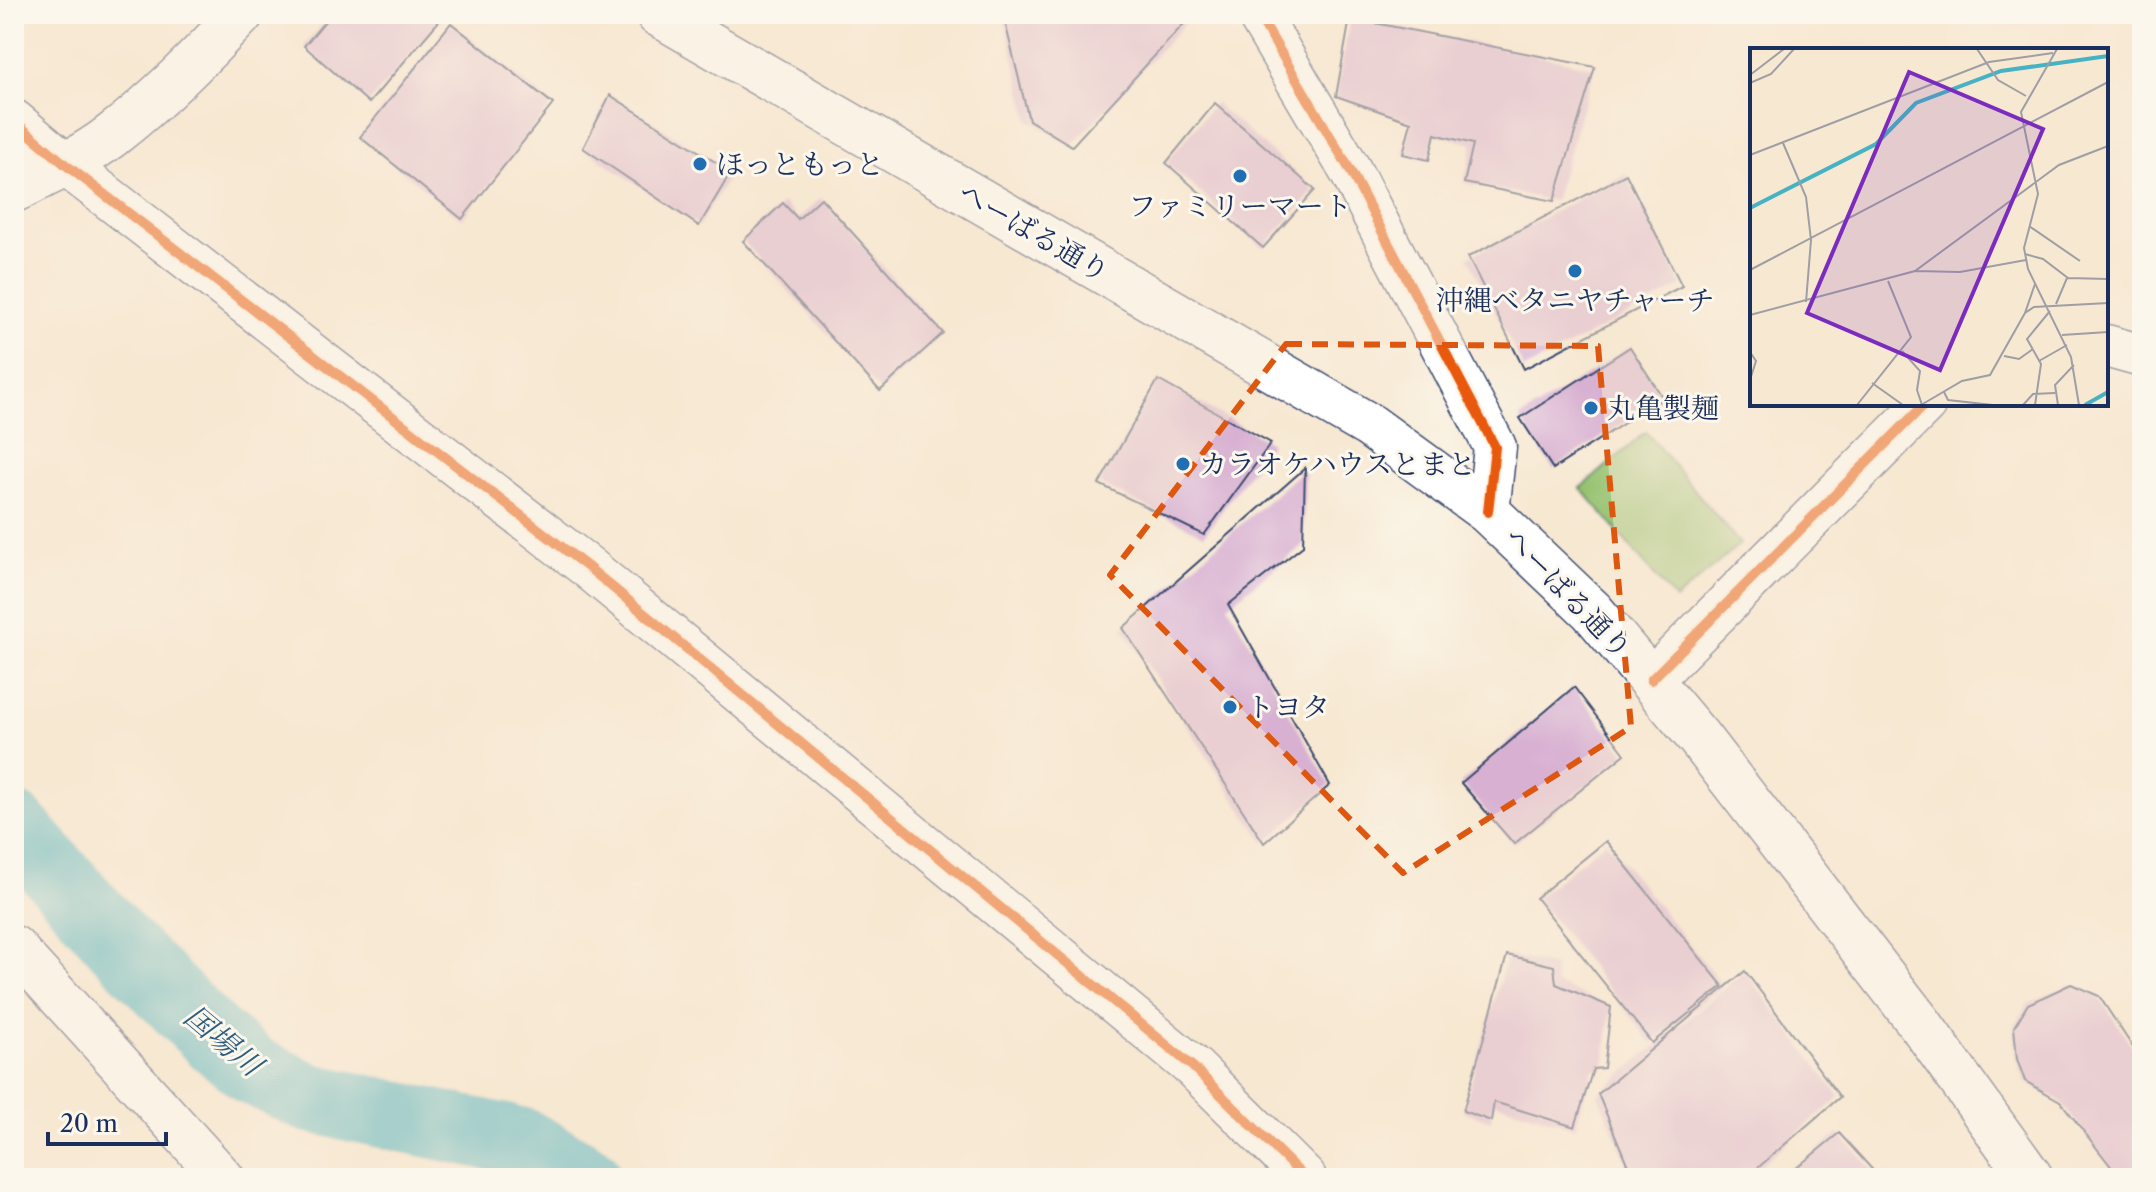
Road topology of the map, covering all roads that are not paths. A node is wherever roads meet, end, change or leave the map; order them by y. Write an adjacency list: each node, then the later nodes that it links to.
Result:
1 (241, 14): 5 (main road)
2 (658, 14): 8 (main road, へーばる通り)
3 (1258, 14): 8 (street)
4 (14, 121): 5 (street)
5 (66, 165): 6 (main road); 12 (street)
6 (14, 190)
7 (1923, 406): 9 (street)
8 (1488, 512): 9 (main road, へーばる通り)
9 (1651, 680): 13 (main road, へーばる通り)
10 (14, 947): 11 (street)
11 (223, 1178)
12 (1305, 1178)
13 (2031, 1178)

